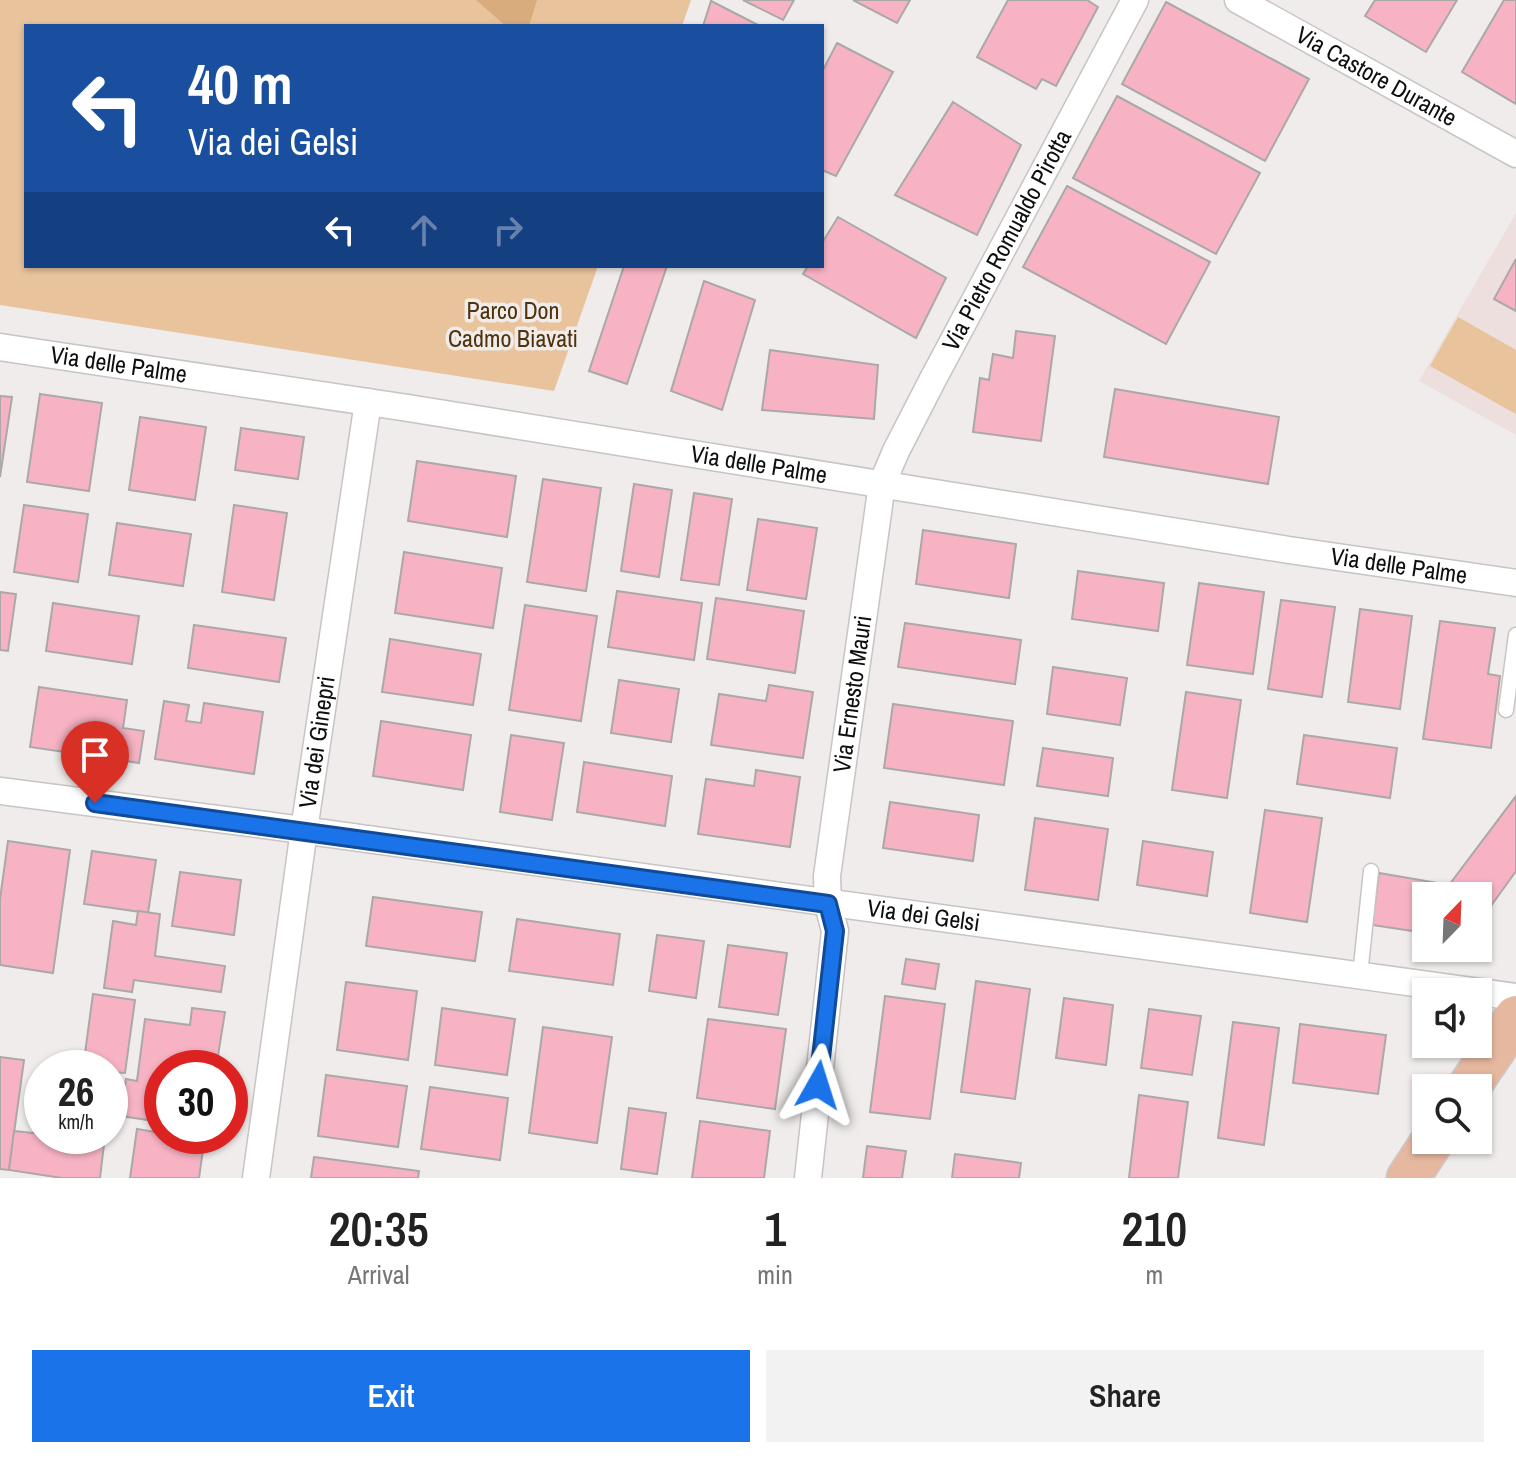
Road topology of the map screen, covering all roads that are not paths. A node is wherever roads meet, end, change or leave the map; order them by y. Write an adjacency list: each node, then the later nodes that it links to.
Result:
1 (1135, 0): 6 (street, Via Pietro Romualdo Pirotta)
2 (1238, 0): 3 (street, Via Castore Durante)
3 (1516, 154)
4 (0, 347): 5 (street, Via delle Palme)
5 (368, 402): 6 (street, Via delle Palme); 11 (street, Via dei Ginepri)
6 (882, 484): 7 (street, Via delle Palme); 13 (street, Via Ernesto Mauri)
7 (1516, 583)
8 (1516, 635): 9 (lane)
9 (1506, 710)
10 (0, 791): 11 (street, Via dei Gelsi)
11 (304, 830): 13 (street, Via dei Gelsi); 19 (street, Via dei Ginepri)
12 (1371, 871): 14 (lane)
13 (828, 904): 14 (street, Via dei Gelsi); 20 (street, Via Ernesto Mauri)
14 (1360, 975): 15 (street, Via dei Gelsi)
15 (1516, 997)
16 (1516, 1017): 17 (main road)
17 (1477, 1074)
18 (1424, 1154): 21 (main road)
19 (256, 1178)
20 (808, 1178)
21 (1408, 1178)

